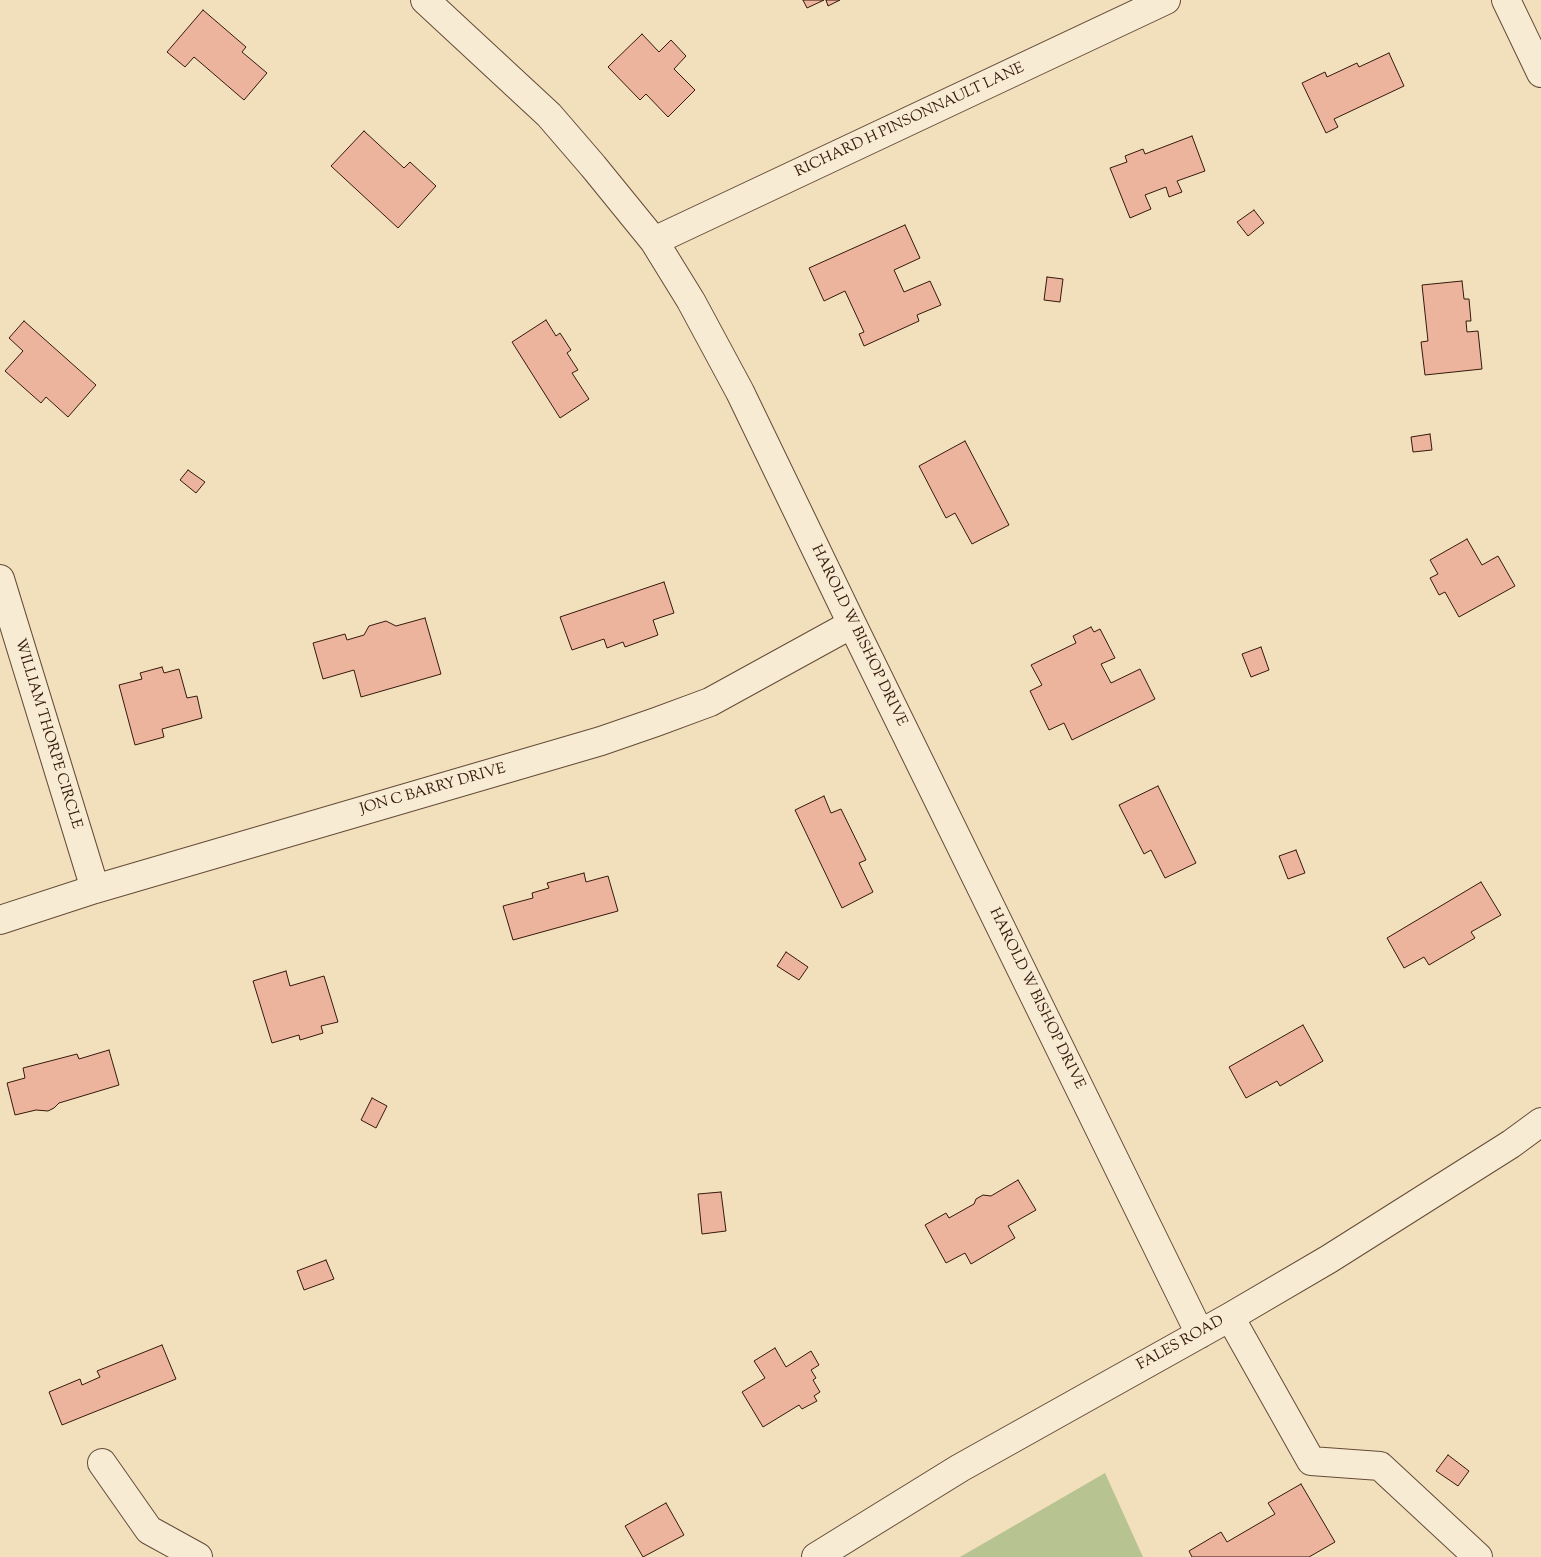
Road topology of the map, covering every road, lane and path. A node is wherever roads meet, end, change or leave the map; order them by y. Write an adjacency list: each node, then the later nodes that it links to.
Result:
1 (425, 0): 5 (street, HAROLD W BISHOP DRIVE)
2 (1166, 0): 5 (street, RICHARD H PINSONNAULT LANE)
3 (1506, 0): 4 (street)
4 (1541, 72)
5 (654, 241): 7 (street, HAROLD W BISHOP DRIVE)
6 (0, 580): 8 (street, WILLIAM THORPE CIRCLE)
7 (852, 624): 8 (street, JON C BARRY DRIVE); 12 (street, HAROLD W BISHOP DRIVE)
8 (95, 889): 9 (street, JON C BARRY DRIVE)
9 (0, 920)
10 (1541, 1122): 11 (street, FALES ROAD)
11 (1230, 1317): 12 (street, FALES ROAD); 16 (street)
12 (1200, 1334): 15 (street, FALES ROAD)
13 (102, 1463): 14 (street)
14 (198, 1557)
15 (816, 1557)
16 (1478, 1557)

